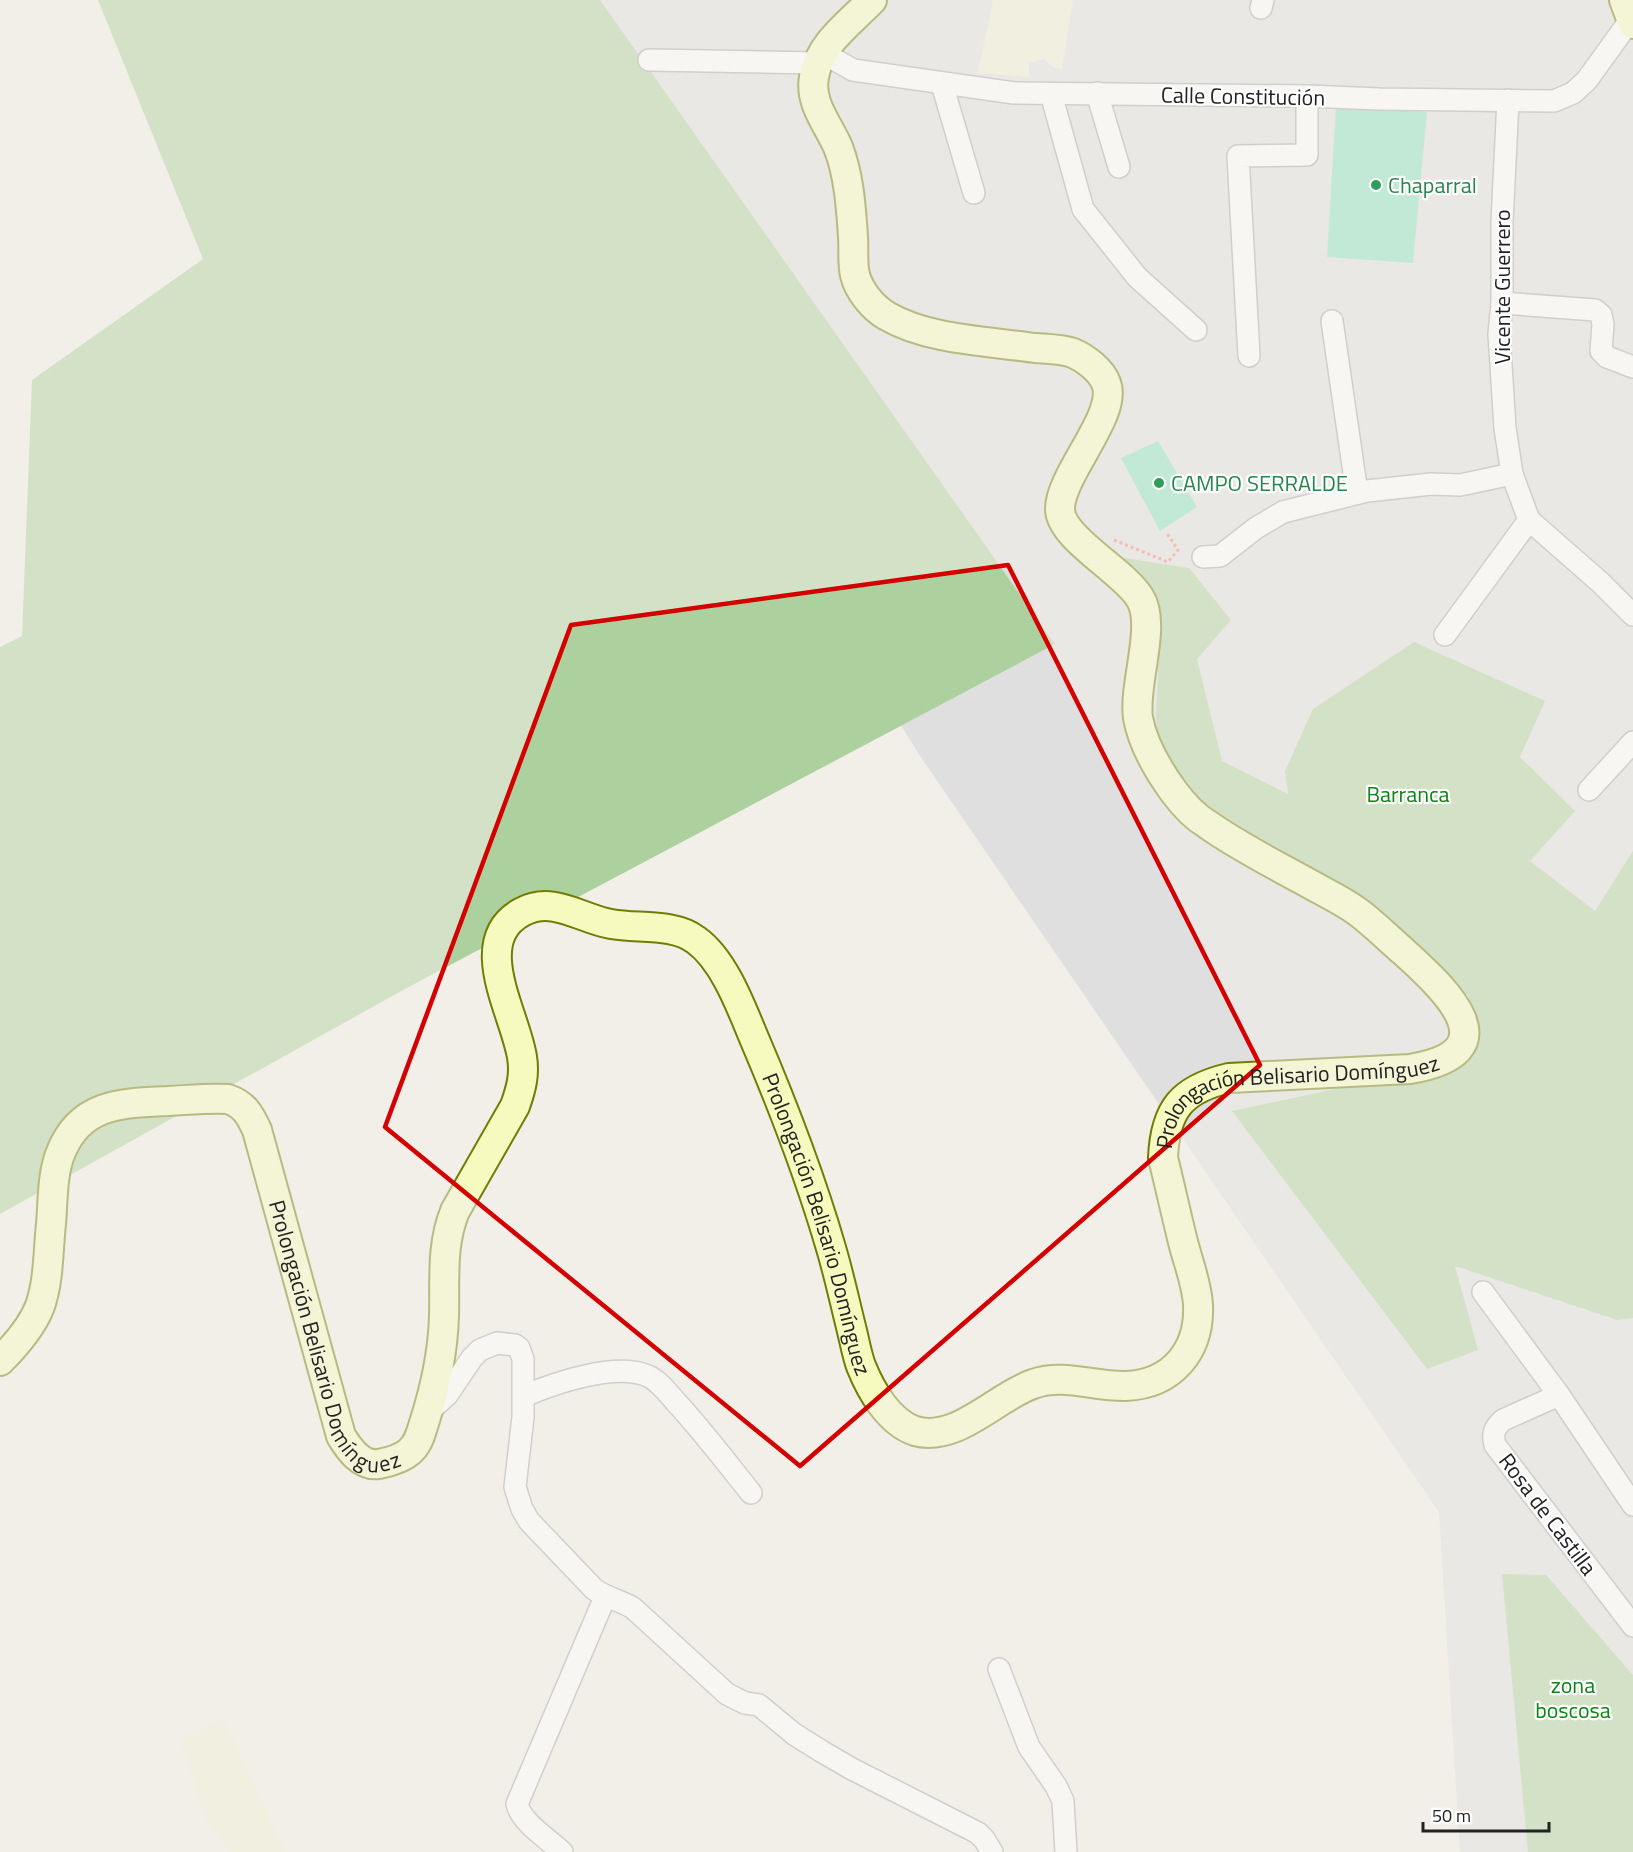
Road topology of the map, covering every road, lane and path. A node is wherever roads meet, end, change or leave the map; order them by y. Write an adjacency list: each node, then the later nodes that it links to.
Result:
1 (872, 0): 3 (main road)
2 (1630, 16): 9 (street, Calle Constitución)
3 (819, 57): 4 (street); 5 (street, Calle Constitución); 31 (main road, Prolongación Belisario Domínguez)
4 (649, 60)
5 (942, 84): 7 (street, Calle Constitución); 11 (street)
6 (1097, 93): 7 (street, Calle Constitución); 8 (street, Calle Constitución); 10 (street)
7 (1052, 94): 14 (street)
8 (1307, 96): 9 (street, Calle Constitución); 15 (street)
9 (1508, 100): 12 (street, Vicente Guerrero)
10 (1119, 167)
11 (974, 192)
12 (1502, 303): 16 (street); 17 (street, Vicente Guerrero)
13 (1332, 321): 18 (street)
14 (1197, 330)
15 (1250, 356)
16 (1633, 367)
17 (1512, 474): 18 (street); 19 (street, Vicente Guerrero)
18 (1357, 493): 22 (street)
19 (1529, 520): 23 (street, Vicente Guerrero); 24 (street)
20 (1166, 532): 21 (path)
21 (1112, 539)
22 (1203, 557)
23 (1633, 615)
24 (1445, 635)
25 (1633, 742): 26 (street)
26 (1589, 790)
27 (1483, 1292): 29 (street)
28 (0, 1361): 31 (main road, Prolongación Belisario Domínguez)
29 (1559, 1395): 33 (street); 35 (street, Rosa de Castilla)
30 (524, 1396): 31 (street); 32 (street); 34 (street)
31 (428, 1412)
32 (751, 1493)
33 (1633, 1505)
34 (605, 1597): 37 (street); 38 (street)
35 (1633, 1626)
36 (999, 1669): 39 (street)
37 (561, 1852)
38 (992, 1852)
39 (1066, 1852)

